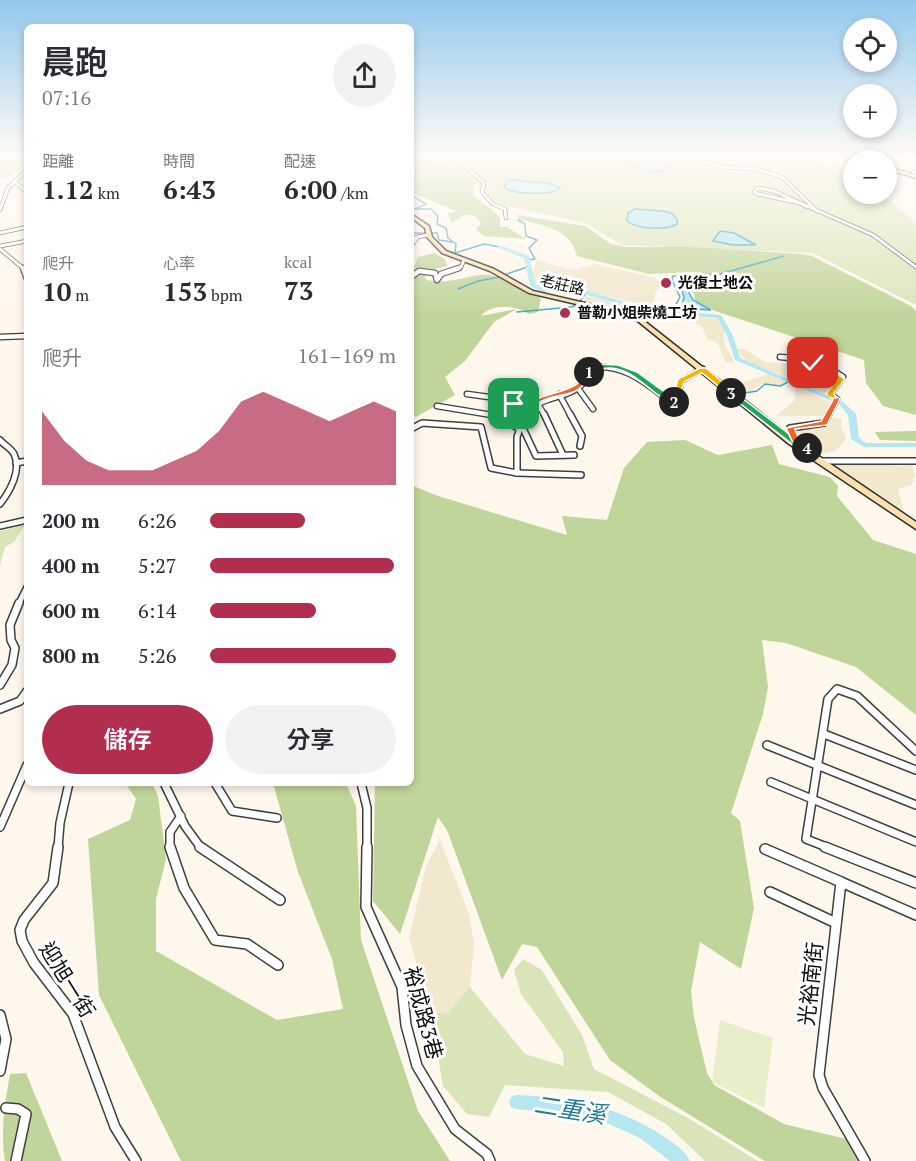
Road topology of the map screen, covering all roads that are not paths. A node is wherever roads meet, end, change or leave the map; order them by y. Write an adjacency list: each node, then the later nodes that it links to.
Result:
1 (503, 208): 6 (street)
2 (810, 208): 4 (street)
3 (815, 208): 4 (street)
4 (818, 211): 15 (street)
5 (414, 217): 9 (street, 老莊路)
6 (506, 218)
7 (24, 228): 8 (street)
8 (0, 233)
9 (429, 234): 10 (street); 14 (street, 老莊路)
10 (417, 238): 12 (street)
11 (24, 242): 13 (street)
12 (414, 242)
13 (0, 248): 16 (street)
14 (464, 260): 17 (street); 22 (street, 老莊路)
15 (916, 267)
16 (24, 270)
17 (414, 275)
18 (24, 336): 19 (street)
19 (0, 337)
20 (822, 353): 23 (street)
21 (780, 357): 23 (street)
22 (703, 369): 24 (street); 37 (street, 老莊路)
23 (842, 379): 37 (street)
24 (577, 387): 26 (street); 29 (street)
25 (467, 394): 30 (street)
26 (559, 394): 27 (street); 34 (street)
27 (536, 401): 30 (street); 35 (street)
28 (437, 406): 31 (street)
29 (593, 409)
30 (526, 412): 31 (street)
31 (520, 426): 35 (street); 42 (street)
32 (414, 427): 42 (street)
33 (0, 440): 41 (street)
34 (580, 446)
35 (562, 455): 36 (street)
36 (574, 455)
37 (812, 456): 38 (street, 老莊路)
38 (820, 461): 39 (street); 47 (street, 老莊路)
39 (916, 461)
40 (24, 462): 41 (street)
41 (16, 463): 44 (street)
42 (517, 473): 43 (street)
43 (581, 475)
44 (0, 504)
45 (24, 521): 46 (street)
46 (0, 526)
47 (916, 526)
48 (24, 593): 49 (street)
49 (0, 686)
50 (24, 696): 51 (street)
51 (0, 709)
52 (824, 734): 54 (street); 55 (street); 56 (street)
53 (767, 745): 55 (street)
54 (916, 751)
55 (818, 766): 63 (street); 64 (street)
56 (916, 770)
57 (24, 772): 67 (street)
58 (771, 782): 63 (street)
59 (68, 786): 81 (street, 迎旭一街)
60 (166, 786): 65 (street)
61 (217, 786): 66 (street)
62 (362, 786): 82 (street, 裕成路3巷)
63 (812, 799): 68 (street); 71 (street)
64 (916, 805)
65 (181, 816): 73 (street); 76 (street)
66 (277, 818)
67 (0, 827)
68 (916, 842)
69 (765, 849): 70 (street)
70 (841, 882): 74 (street); 75 (street, 光裕南街)
71 (916, 883)
72 (770, 892): 75 (street)
73 (280, 900)
74 (916, 915)
75 (836, 923): 83 (street, 光裕南街)
76 (278, 965)
77 (0, 1015): 78 (street)
78 (0, 1071)
79 (6, 1108): 80 (street)
80 (16, 1161)
81 (136, 1161)
82 (490, 1161)
83 (865, 1161)

